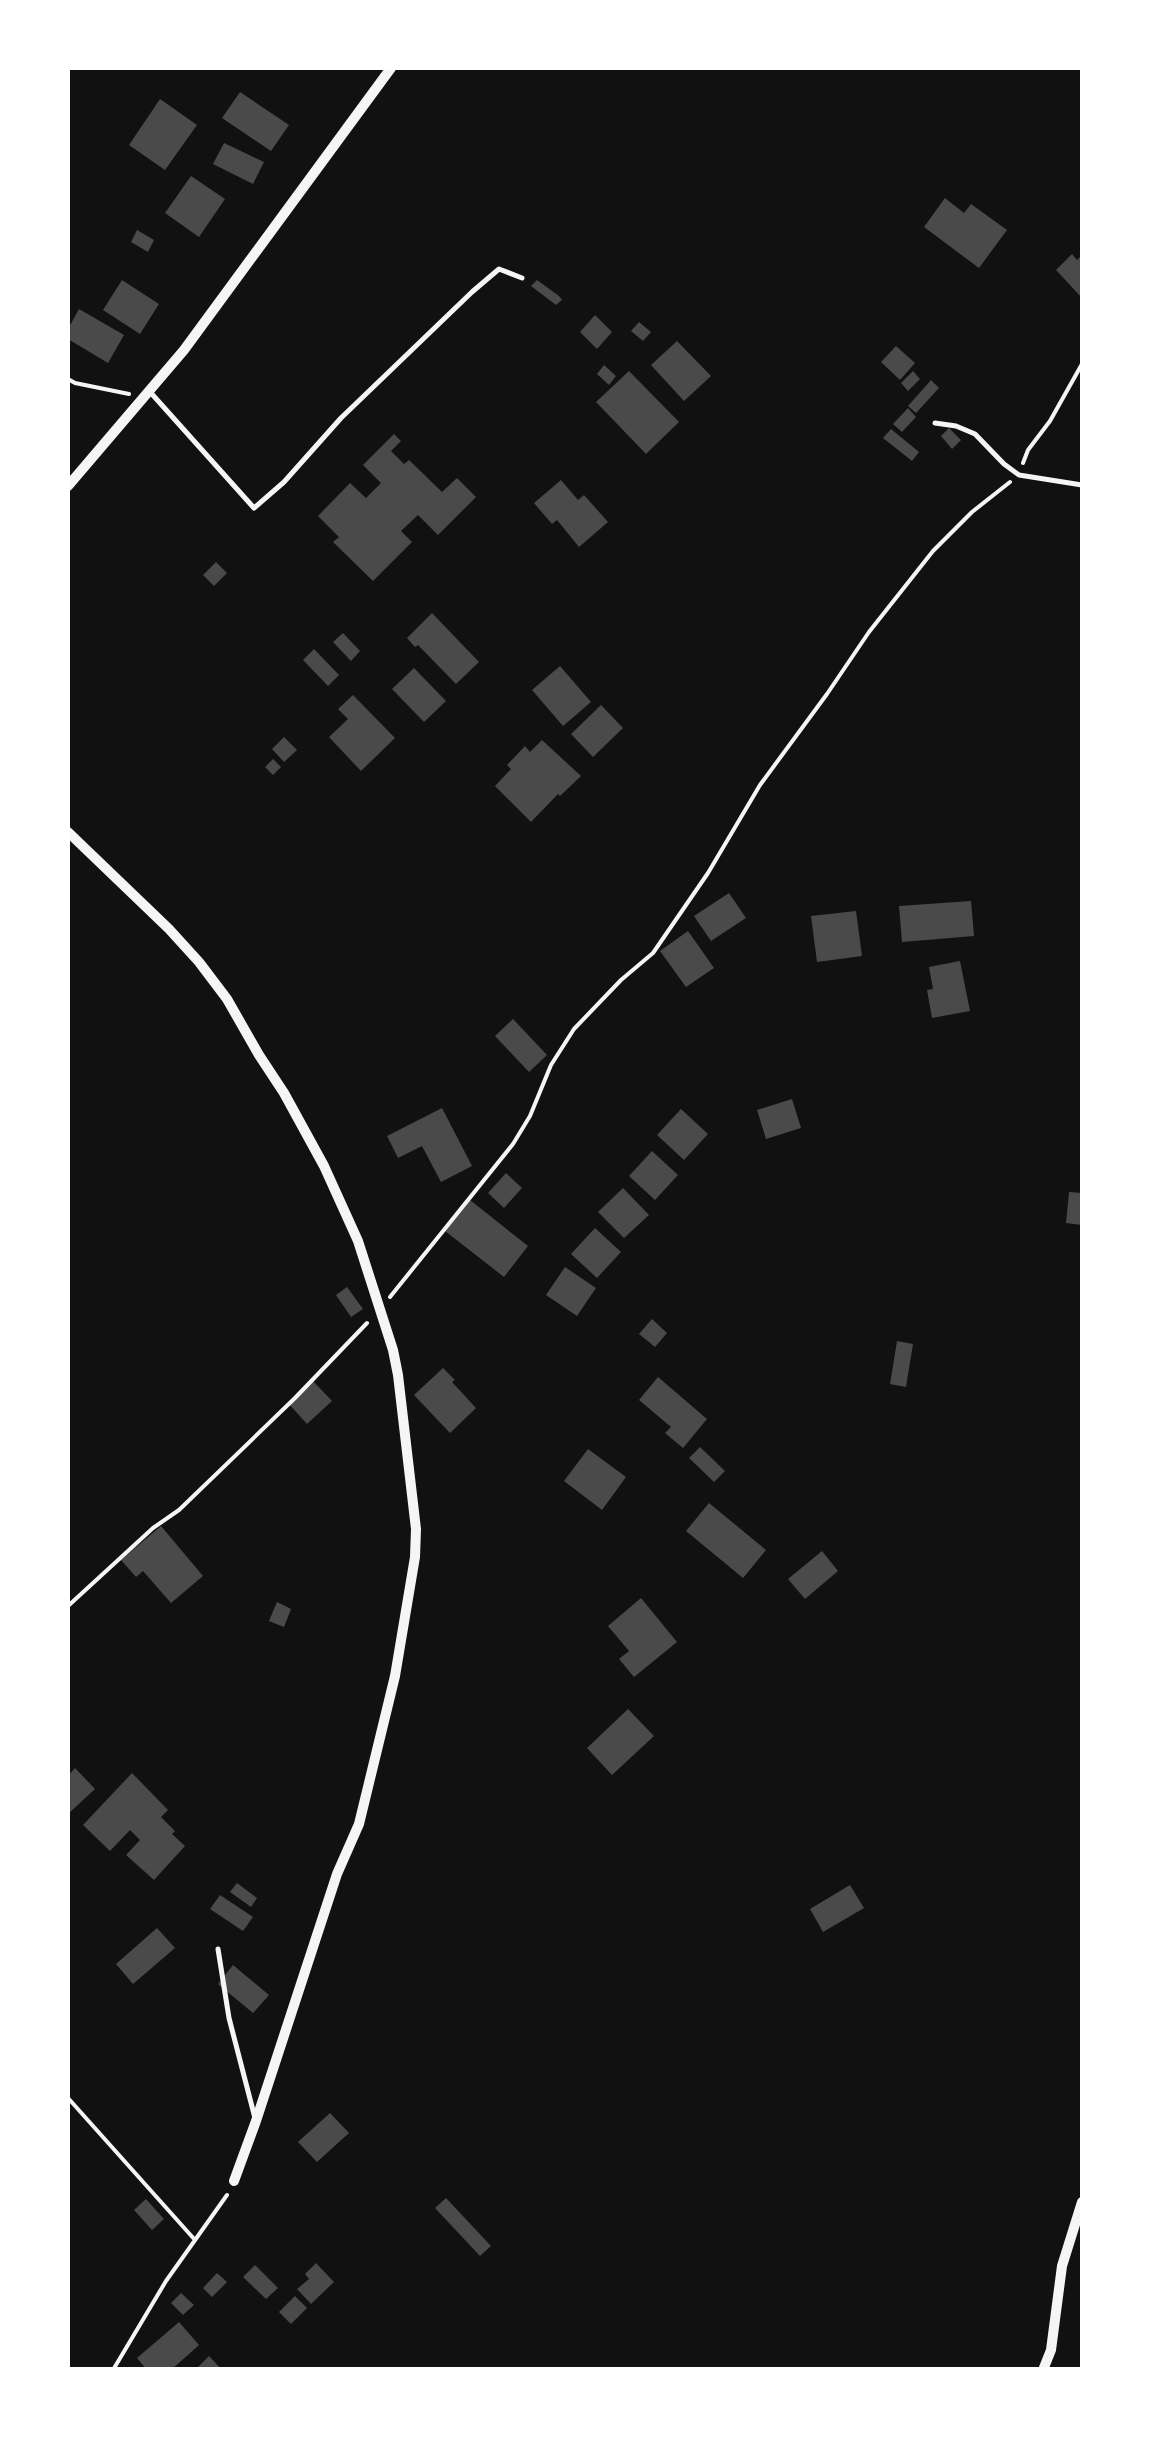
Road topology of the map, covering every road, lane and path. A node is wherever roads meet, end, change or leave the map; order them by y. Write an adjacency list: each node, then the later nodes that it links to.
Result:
1 (391, 68): 5 (street)
2 (522, 278): 5 (lane)
3 (1082, 364): 7 (path)
4 (68, 379): 5 (path)
5 (146, 394): 9 (street)
6 (935, 423): 7 (lane)
7 (1018, 475): 8 (lane); 11 (path)
8 (1082, 484)
9 (68, 486)
10 (68, 832): 11 (street)
11 (379, 1310): 12 (path); 15 (street)
12 (68, 1606)
13 (218, 1949): 15 (lane)
14 (68, 2098): 18 (path)
15 (256, 2121): 16 (street)
16 (234, 2181): 18 (path)
17 (1082, 2202): 20 (street)
18 (195, 2240): 19 (path)
19 (113, 2370)
20 (1043, 2370)

